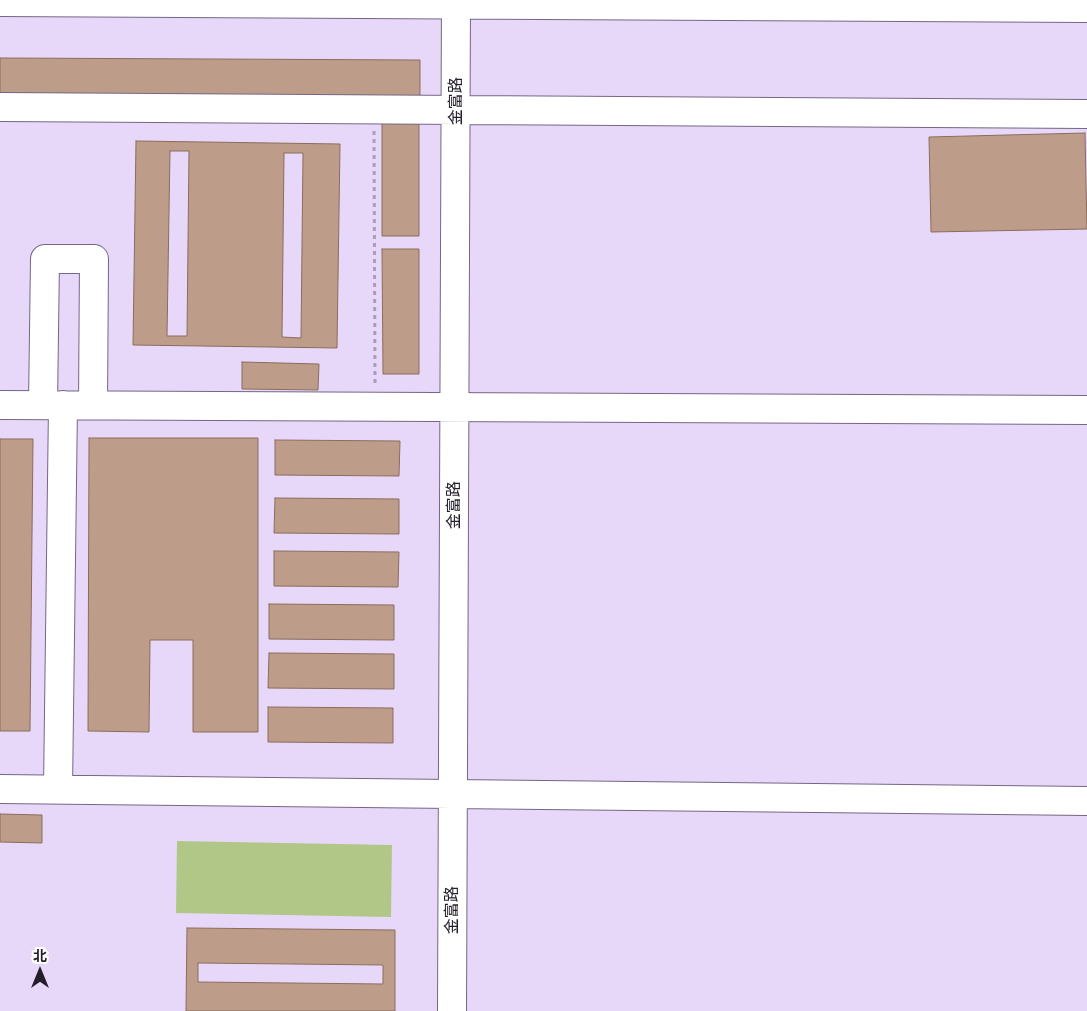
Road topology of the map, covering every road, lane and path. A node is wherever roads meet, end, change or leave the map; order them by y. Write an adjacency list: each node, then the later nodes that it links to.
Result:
1 (0, 2): 2 (street)
2 (198, 2): 3 (street)
3 (456, 2): 4 (street); 7 (street, 金富路)
4 (1087, 8)
5 (0, 107): 6 (street)
6 (374, 110): 7 (street); 9 (path)
7 (456, 110): 8 (street); 13 (street, 金富路)
8 (1087, 114)
9 (384, 384)
10 (0, 405): 11 (street)
11 (53, 405): 12 (street); 12 (street); 16 (street)
12 (93, 405): 13 (street)
13 (454, 407): 14 (street); 17 (street, 金富路)
14 (1087, 410)
15 (0, 789): 16 (street)
16 (58, 789): 17 (street)
17 (453, 793): 18 (street); 19 (street, 金富路)
18 (1087, 801)
19 (452, 1011)

